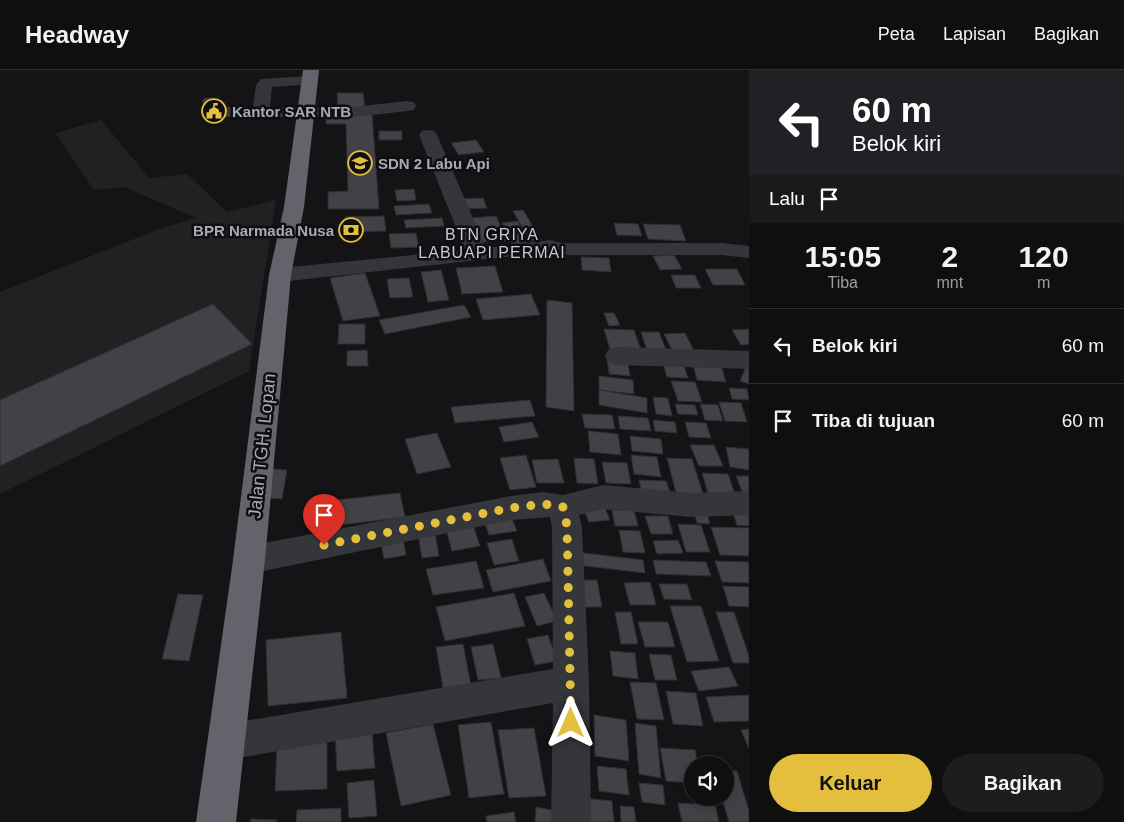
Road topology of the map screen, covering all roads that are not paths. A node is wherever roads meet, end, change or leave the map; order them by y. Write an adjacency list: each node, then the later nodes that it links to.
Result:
1 (310, 75): 4 (street); 5 (highway, Jalan TGH. Lopan)
2 (210, 102): 4 (street)
3 (408, 106): 5 (street)
4 (261, 112): 5 (street)
5 (306, 113): 9 (highway, Jalan TGH. Lopan)
6 (428, 135): 8 (street)
7 (749, 252): 8 (street)
8 (478, 255): 9 (street)
9 (280, 275): 14 (highway, Jalan TGH. Lopan)
10 (617, 356): 11 (street)
11 (749, 360)
12 (749, 504): 13 (street)
13 (563, 507): 14 (street); 15 (street)
14 (249, 560): 16 (highway, Jalan TGH. Lopan)
15 (571, 683): 16 (street); 18 (street)
16 (227, 742): 17 (highway, Jalan TGH. Lopan)
17 (216, 822)
18 (571, 822)

